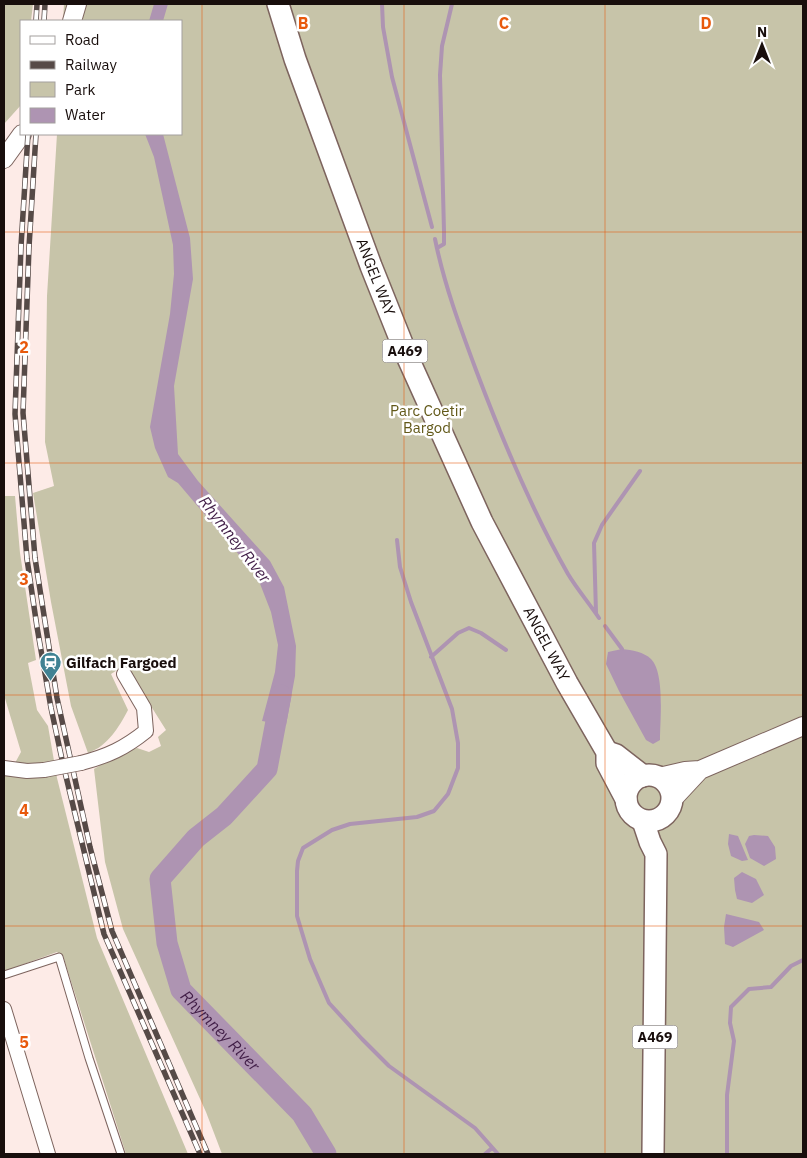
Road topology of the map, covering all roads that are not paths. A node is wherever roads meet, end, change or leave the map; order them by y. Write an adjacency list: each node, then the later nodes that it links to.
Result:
1 (78, 4): 3 (street)
2 (278, 4): 8 (main road, ANGEL WAY / A469)
3 (72, 20)
4 (21, 135): 5 (street)
5 (4, 159)
6 (124, 674): 9 (street, bridge)
7 (803, 726): 10 (street)
8 (607, 752): 11 (main road, ANGEL WAY / A469); 12 (main road, ANGEL WAY / A469)
9 (4, 768)
10 (700, 770): 11 (street); 13 (street)
11 (651, 777): 12 (main road); 13 (main road, A469)
12 (626, 799): 14 (main road, A469)
13 (670, 806): 14 (main road); 15 (main road, A469)
14 (644, 821): 15 (main road, A469)
15 (656, 854): 21 (main road, A469)
16 (4, 975): 20 (lane)
17 (4, 1009): 18 (street)
18 (6, 1023): 19 (street)
19 (48, 1154)
20 (121, 1154)
21 (653, 1154)

